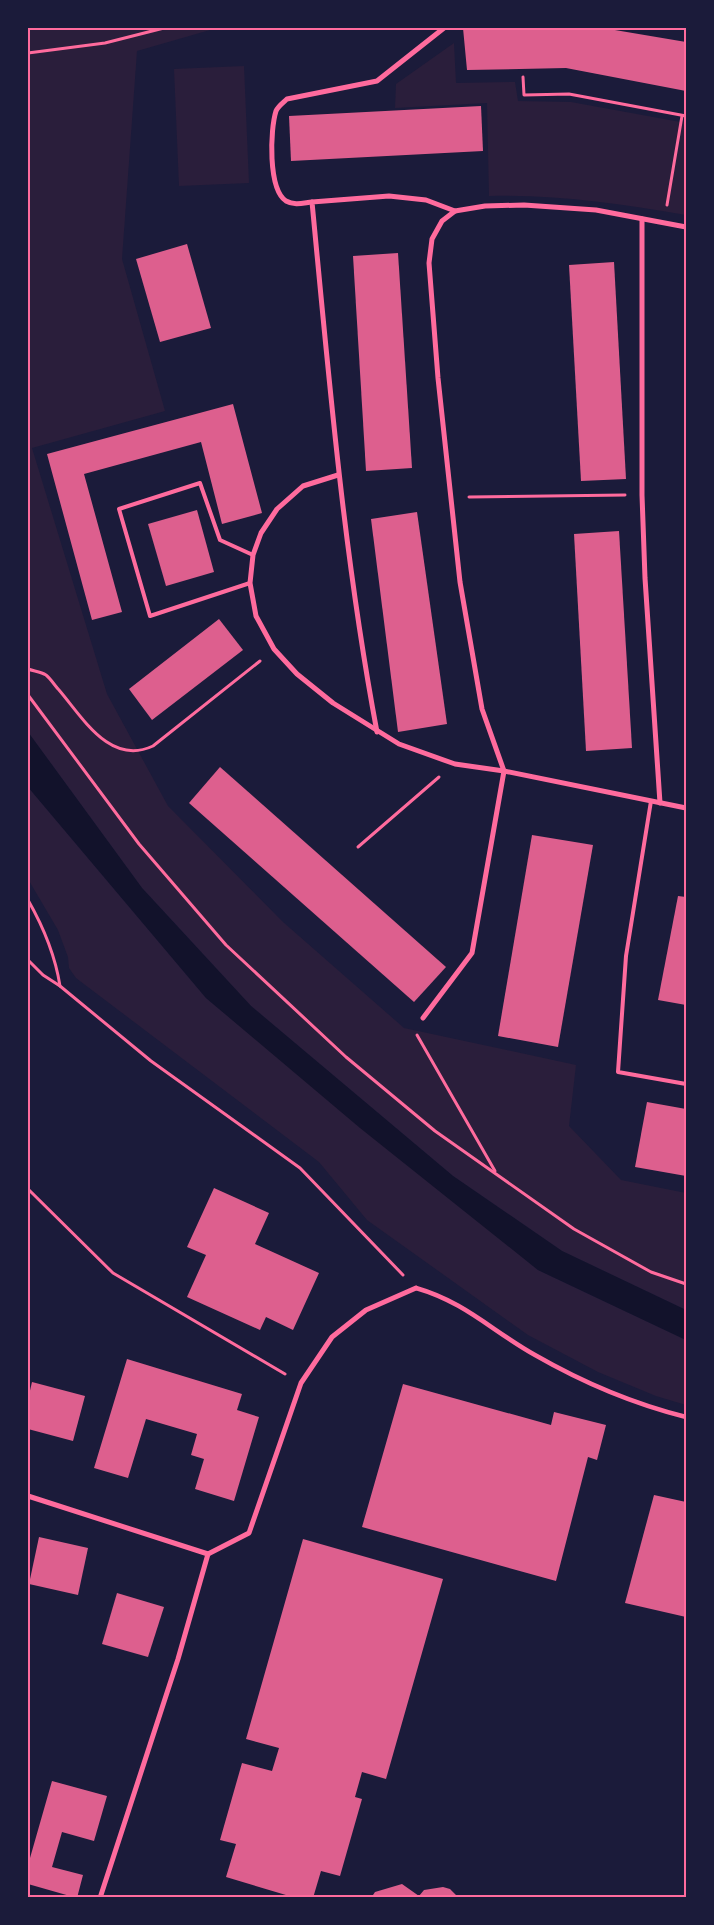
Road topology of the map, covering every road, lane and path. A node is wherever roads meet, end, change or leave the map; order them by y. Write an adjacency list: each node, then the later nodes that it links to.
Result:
1 (164, 28): 3 (path)
2 (444, 28): 6 (street)
3 (28, 53)
4 (523, 77): 5 (path)
5 (684, 116): 9 (path)
6 (312, 202): 7 (street); 11 (street)
7 (455, 211): 8 (street); 13 (street)
8 (642, 218): 9 (street); 12 (street)
9 (664, 222): 10 (street)
10 (686, 226)
11 (338, 475): 14 (street); 19 (street)
12 (642, 495): 13 (path); 23 (street)
13 (451, 498): 21 (street)
14 (253, 555): 15 (street); 15 (lane)
15 (250, 584): 16 (street)
16 (274, 649): 17 (path); 19 (street)
17 (28, 669)
18 (28, 695): 31 (path)
19 (377, 732): 20 (street)
20 (455, 764): 21 (street); 25 (path)
21 (504, 771): 22 (street); 29 (street)
22 (651, 801): 23 (street); 30 (lane)
23 (660, 803): 24 (street)
24 (686, 808)
25 (358, 847)
26 (28, 900): 28 (path)
27 (28, 960): 28 (path)
28 (60, 986): 34 (path)
29 (423, 1018): 31 (path)
30 (686, 1084)
31 (496, 1174): 33 (path)
32 (28, 1189): 35 (path)
33 (686, 1284)
34 (416, 1288): 35 (street); 36 (street)
35 (301, 1383): 38 (street)
36 (686, 1418)
37 (28, 1496): 38 (street)
38 (208, 1554): 39 (street)
39 (100, 1898)

